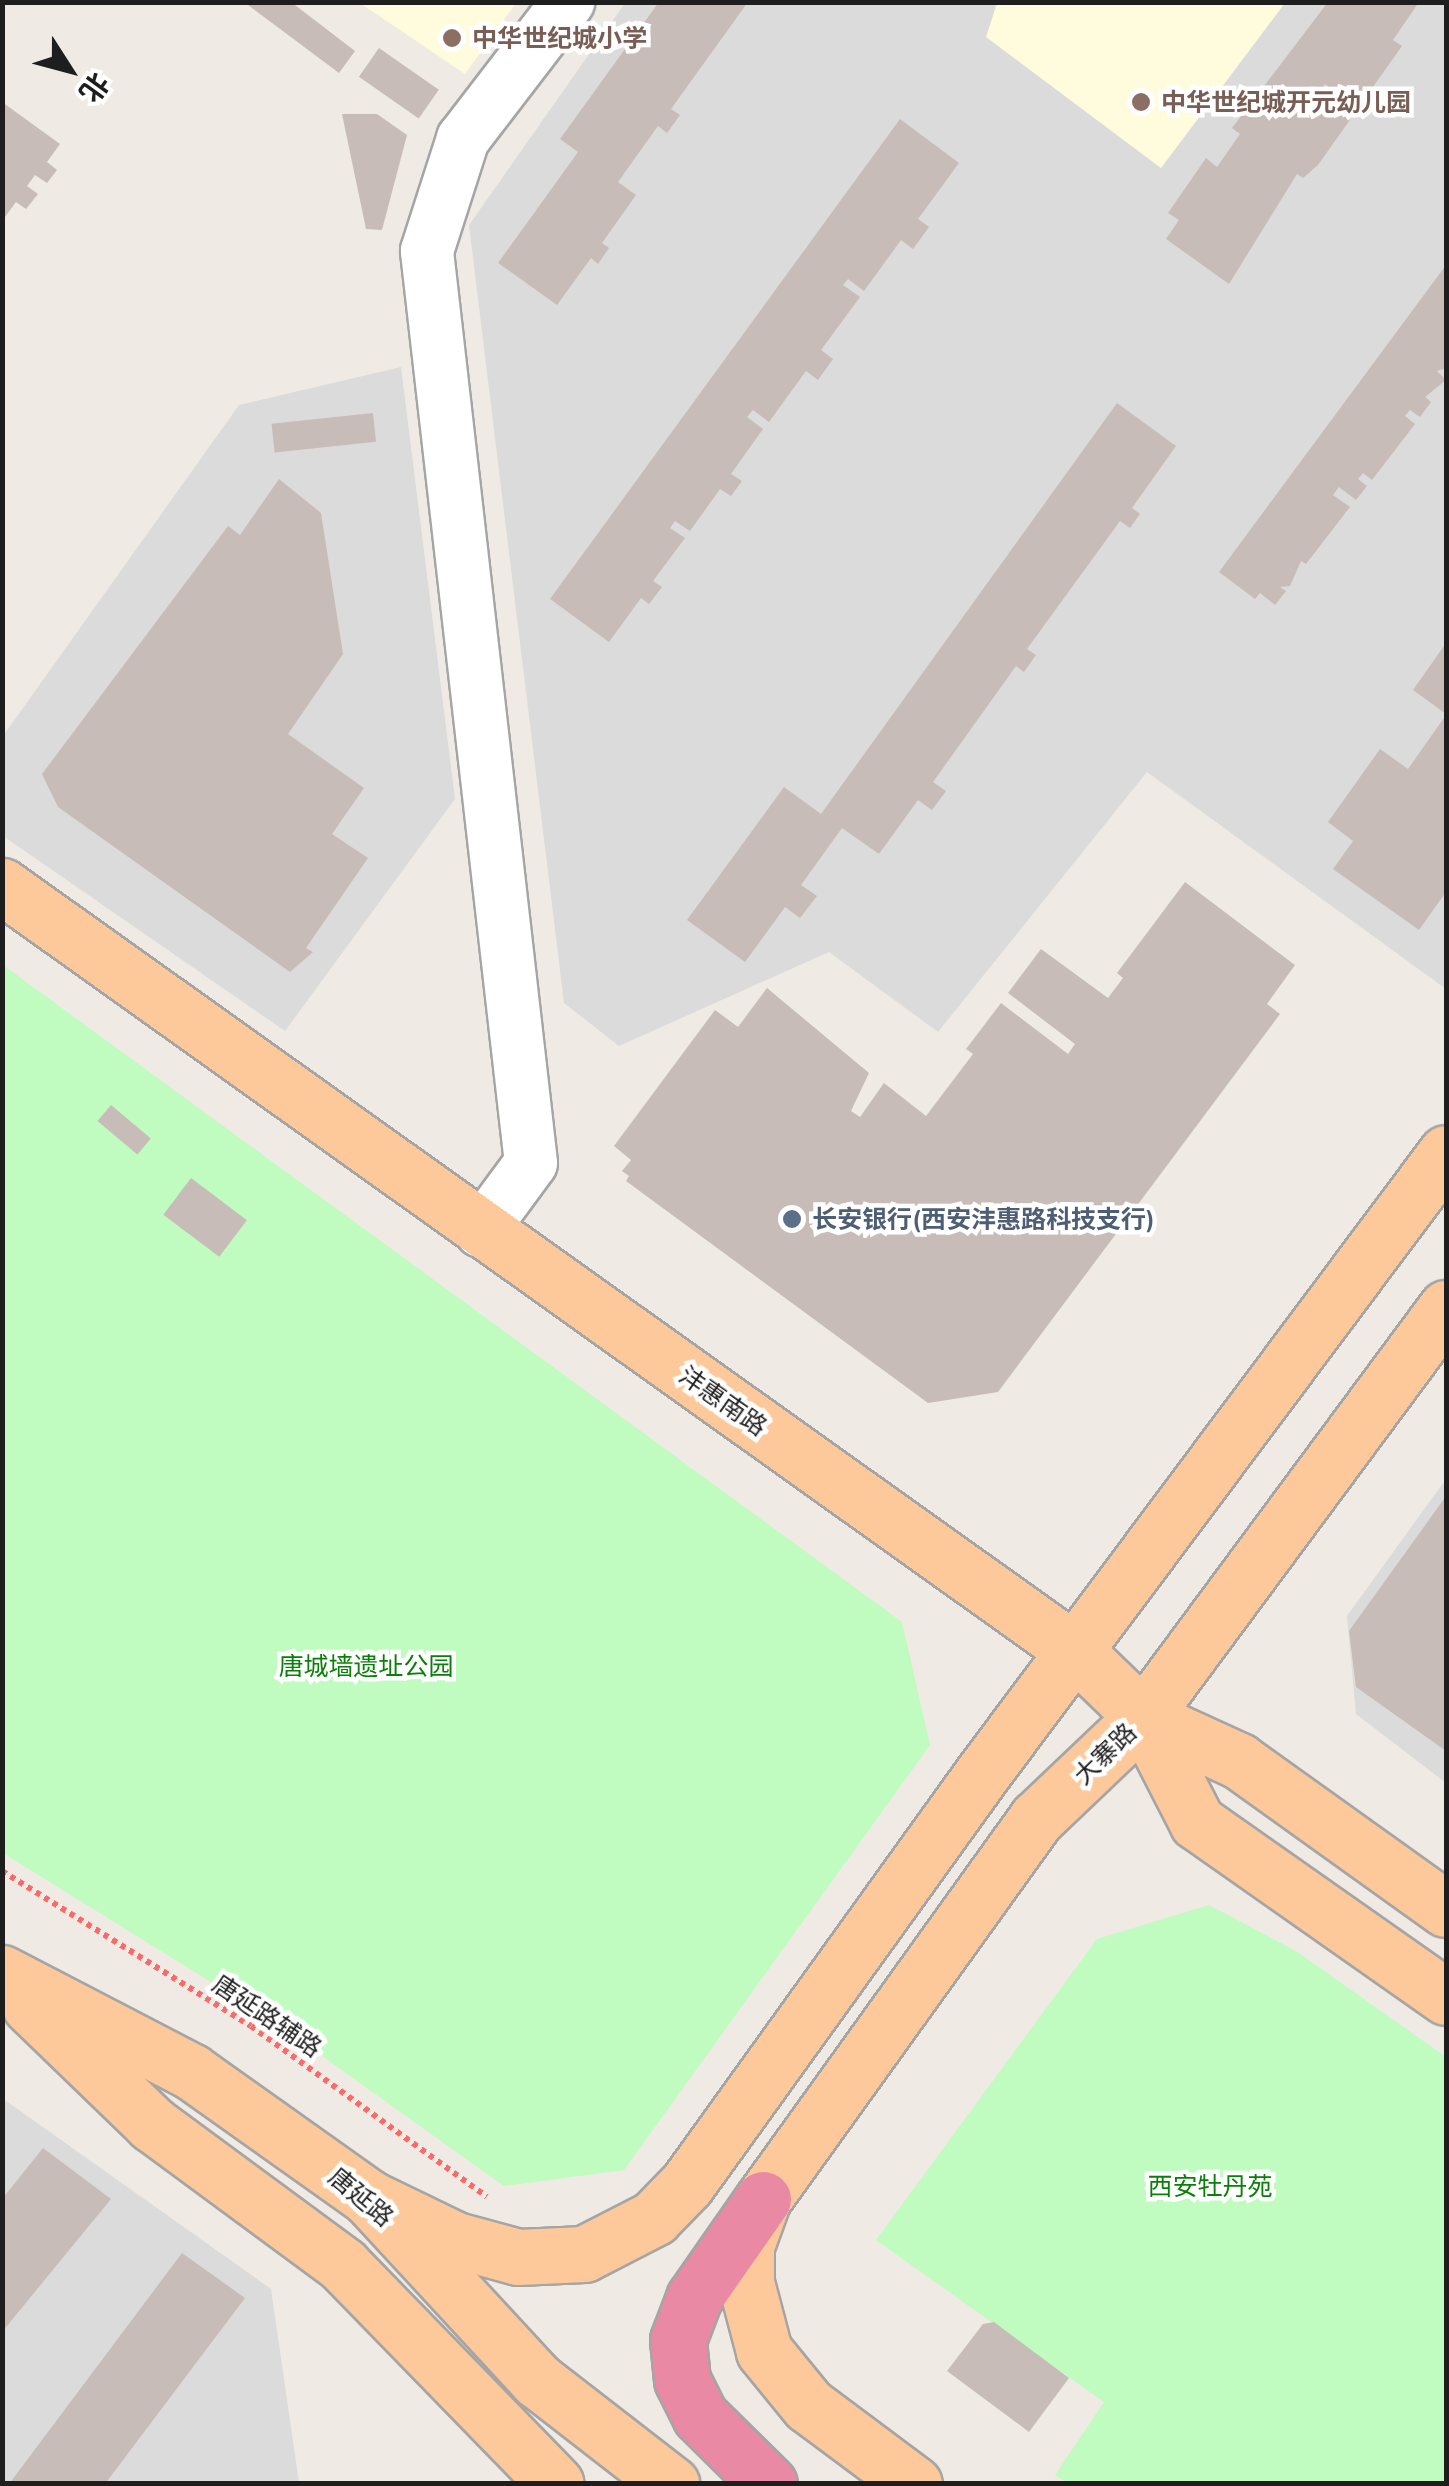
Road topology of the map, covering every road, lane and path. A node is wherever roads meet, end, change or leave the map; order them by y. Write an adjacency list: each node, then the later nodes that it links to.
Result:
1 (568, 2): 4 (street)
2 (2, 886): 4 (main road, 沣惠南路)
3 (1446, 1152): 6 (main road)
4 (482, 1231): 6 (main road, 沣惠南路)
5 (1446, 1308): 7 (main road, 大寨路)
6 (1075, 1651): 7 (main road, 沣惠南路); 12 (main road)
7 (1144, 1717): 9 (main road, 沣惠南路); 11 (main road); 13 (main road, 大寨路)
8 (2, 1871): 14 (path, 唐延路辅路)
9 (1446, 1908)
10 (2, 1976): 12 (main road, 唐延路); 15 (main road, 唐延路)
11 (1446, 1997)
12 (369, 2198): 16 (main road, 唐延路)
13 (762, 2200): 17 (highway); 18 (main road)
14 (500, 2207)
15 (556, 2484)
16 (671, 2484)
17 (769, 2484)
18 (914, 2484)

